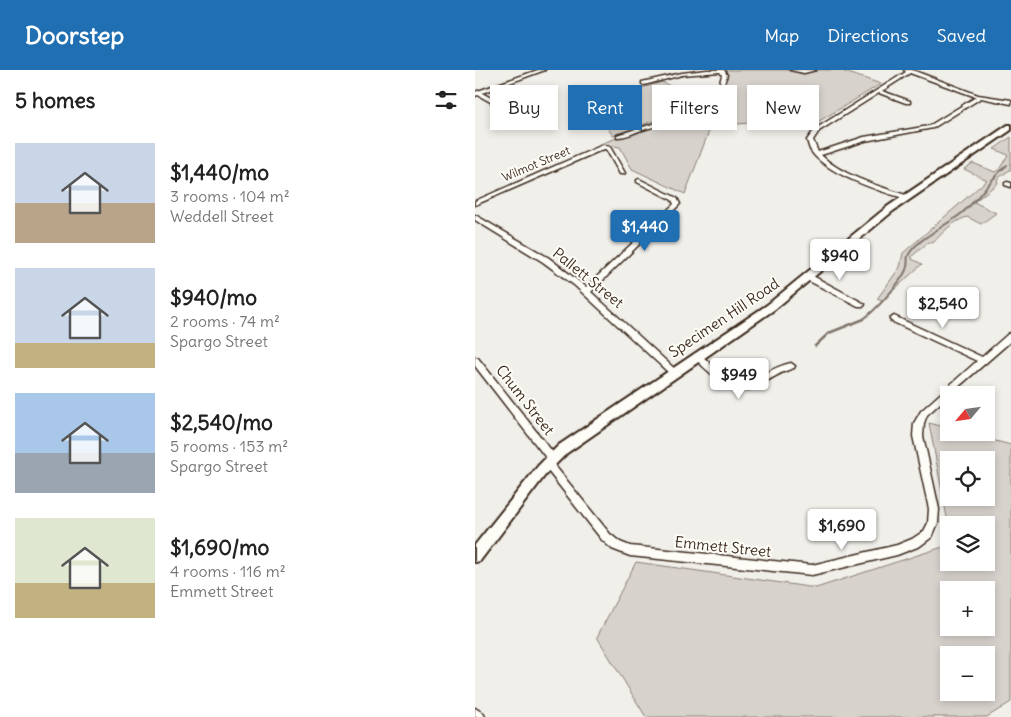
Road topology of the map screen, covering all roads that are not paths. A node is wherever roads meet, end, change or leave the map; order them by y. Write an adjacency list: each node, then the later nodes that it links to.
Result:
1 (543, 70): 8 (street)
2 (722, 70): 6 (street); 14 (street)
3 (792, 70): 4 (street)
4 (814, 70)
5 (908, 71): 7 (street); 9 (street)
6 (644, 83)
7 (880, 92): 11 (street); 15 (street)
8 (476, 93): 10 (street)
9 (980, 97): 12 (street); 15 (street)
10 (490, 100)
11 (908, 102)
12 (1011, 102)
13 (1011, 127): 18 (main road, Specimen Hill Road)
14 (619, 136)
15 (817, 154): 18 (street)
16 (622, 173): 19 (street, Wilmot Street)
17 (639, 181): 22 (street)
18 (907, 197): 21 (main road, Specimen Hill Road)
19 (475, 203)
20 (475, 217): 22 (street, Pallett Street)
21 (808, 278): 23 (street); 26 (main road, Specimen Hill Road)
22 (587, 291): 30 (street, Pallett Street)
23 (861, 304)
24 (894, 319): 28 (street)
25 (1011, 336): 28 (street, Emmett Street)
26 (697, 356): 29 (street); 30 (main road, Specimen Hill Road)
27 (475, 360): 31 (street, Chum Street)
28 (982, 360): 31 (street, Emmett Street)
29 (791, 366)
30 (673, 372): 31 (main road, Specimen Hill Road)
31 (550, 460): 32 (main road, Specimen Hill Road)
32 (475, 556)
33 (475, 714): 34 (street)
34 (479, 717)

